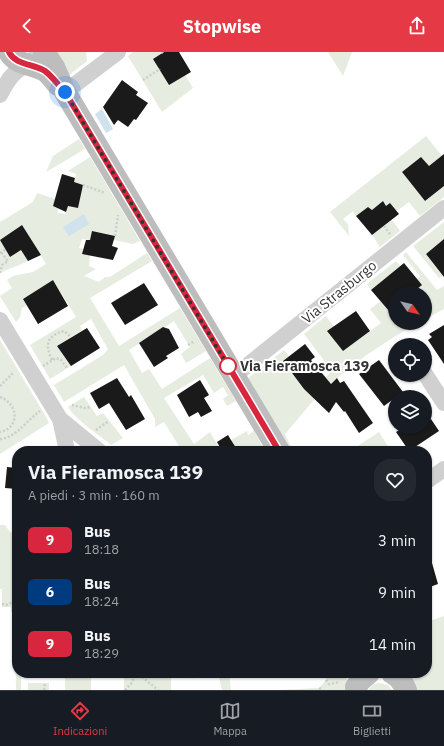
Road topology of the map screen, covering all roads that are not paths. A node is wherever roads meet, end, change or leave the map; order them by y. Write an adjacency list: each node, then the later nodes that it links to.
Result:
1 (0, 52): 4 (street)
2 (9, 52): 5 (main road)
3 (118, 52): 6 (street)
4 (0, 56)
5 (36, 56): 6 (main road); 7 (street)
6 (65, 92): 10 (main road)
7 (0, 95)
8 (444, 208): 10 (street, Via Strasburgo)
9 (0, 320): 13 (street)
10 (234, 376): 16 (main road)
11 (430, 382): 12 (street)
12 (444, 403)
13 (60, 419): 14 (street); 15 (street)
14 (66, 446)
15 (93, 446)
16 (276, 446)
17 (444, 469): 18 (street)
18 (432, 477)

